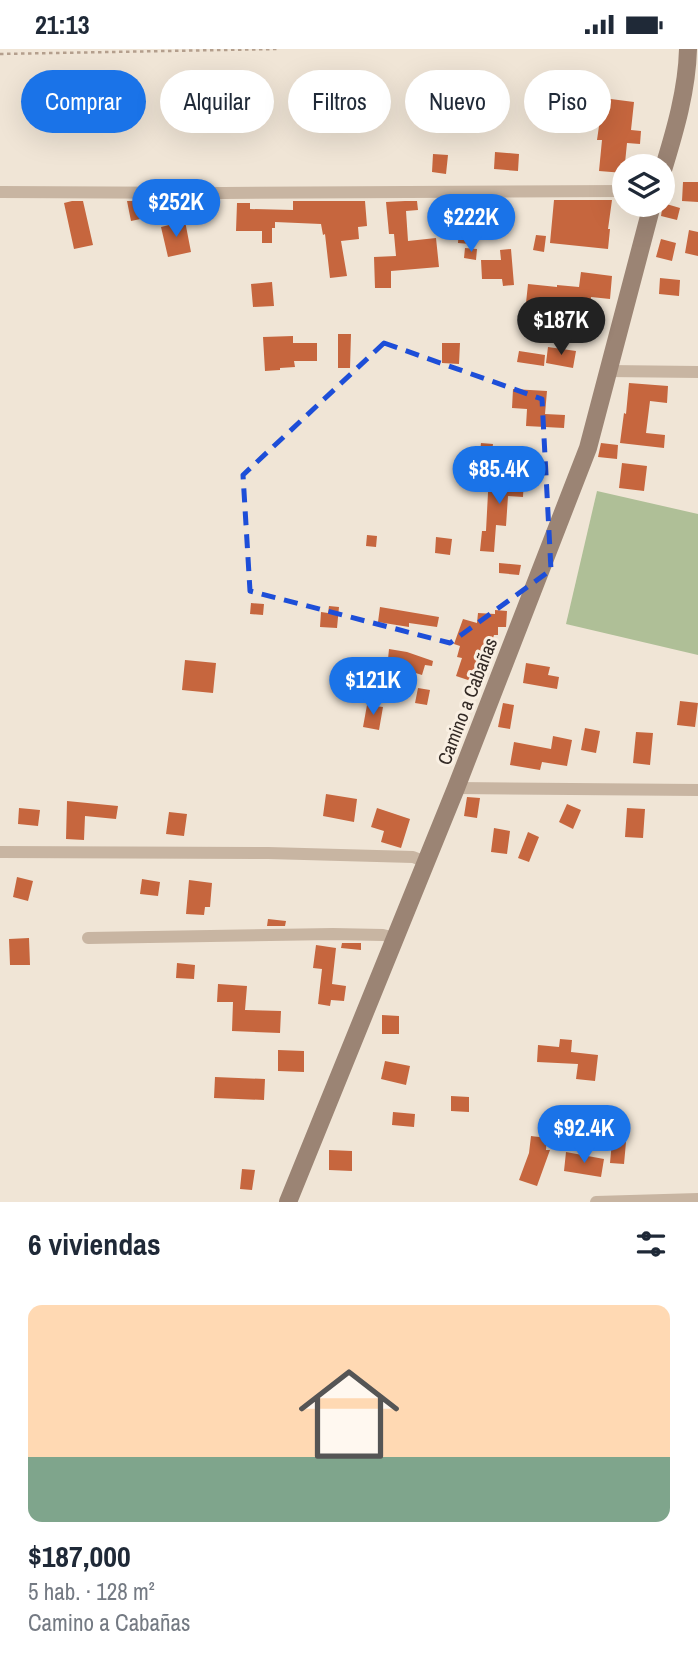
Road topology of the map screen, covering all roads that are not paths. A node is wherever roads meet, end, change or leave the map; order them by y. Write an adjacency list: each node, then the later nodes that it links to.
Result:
1 (688, 49): 2 (street)
2 (668, 154)
3 (612, 191): 4 (street)
4 (0, 192)
5 (649, 217): 6 (street, Camino a Cabañas)
6 (608, 371): 7 (street); 8 (street, Camino a Cabañas)
7 (698, 372)
8 (456, 788): 9 (street); 11 (street, Camino a Cabañas)
9 (698, 790)
10 (0, 852): 11 (street)
11 (426, 862): 13 (street, Camino a Cabañas)
12 (88, 938): 13 (street)
13 (395, 938): 15 (street, Camino a Cabañas)
14 (698, 1199): 16 (street)
15 (288, 1202)
16 (596, 1202)

